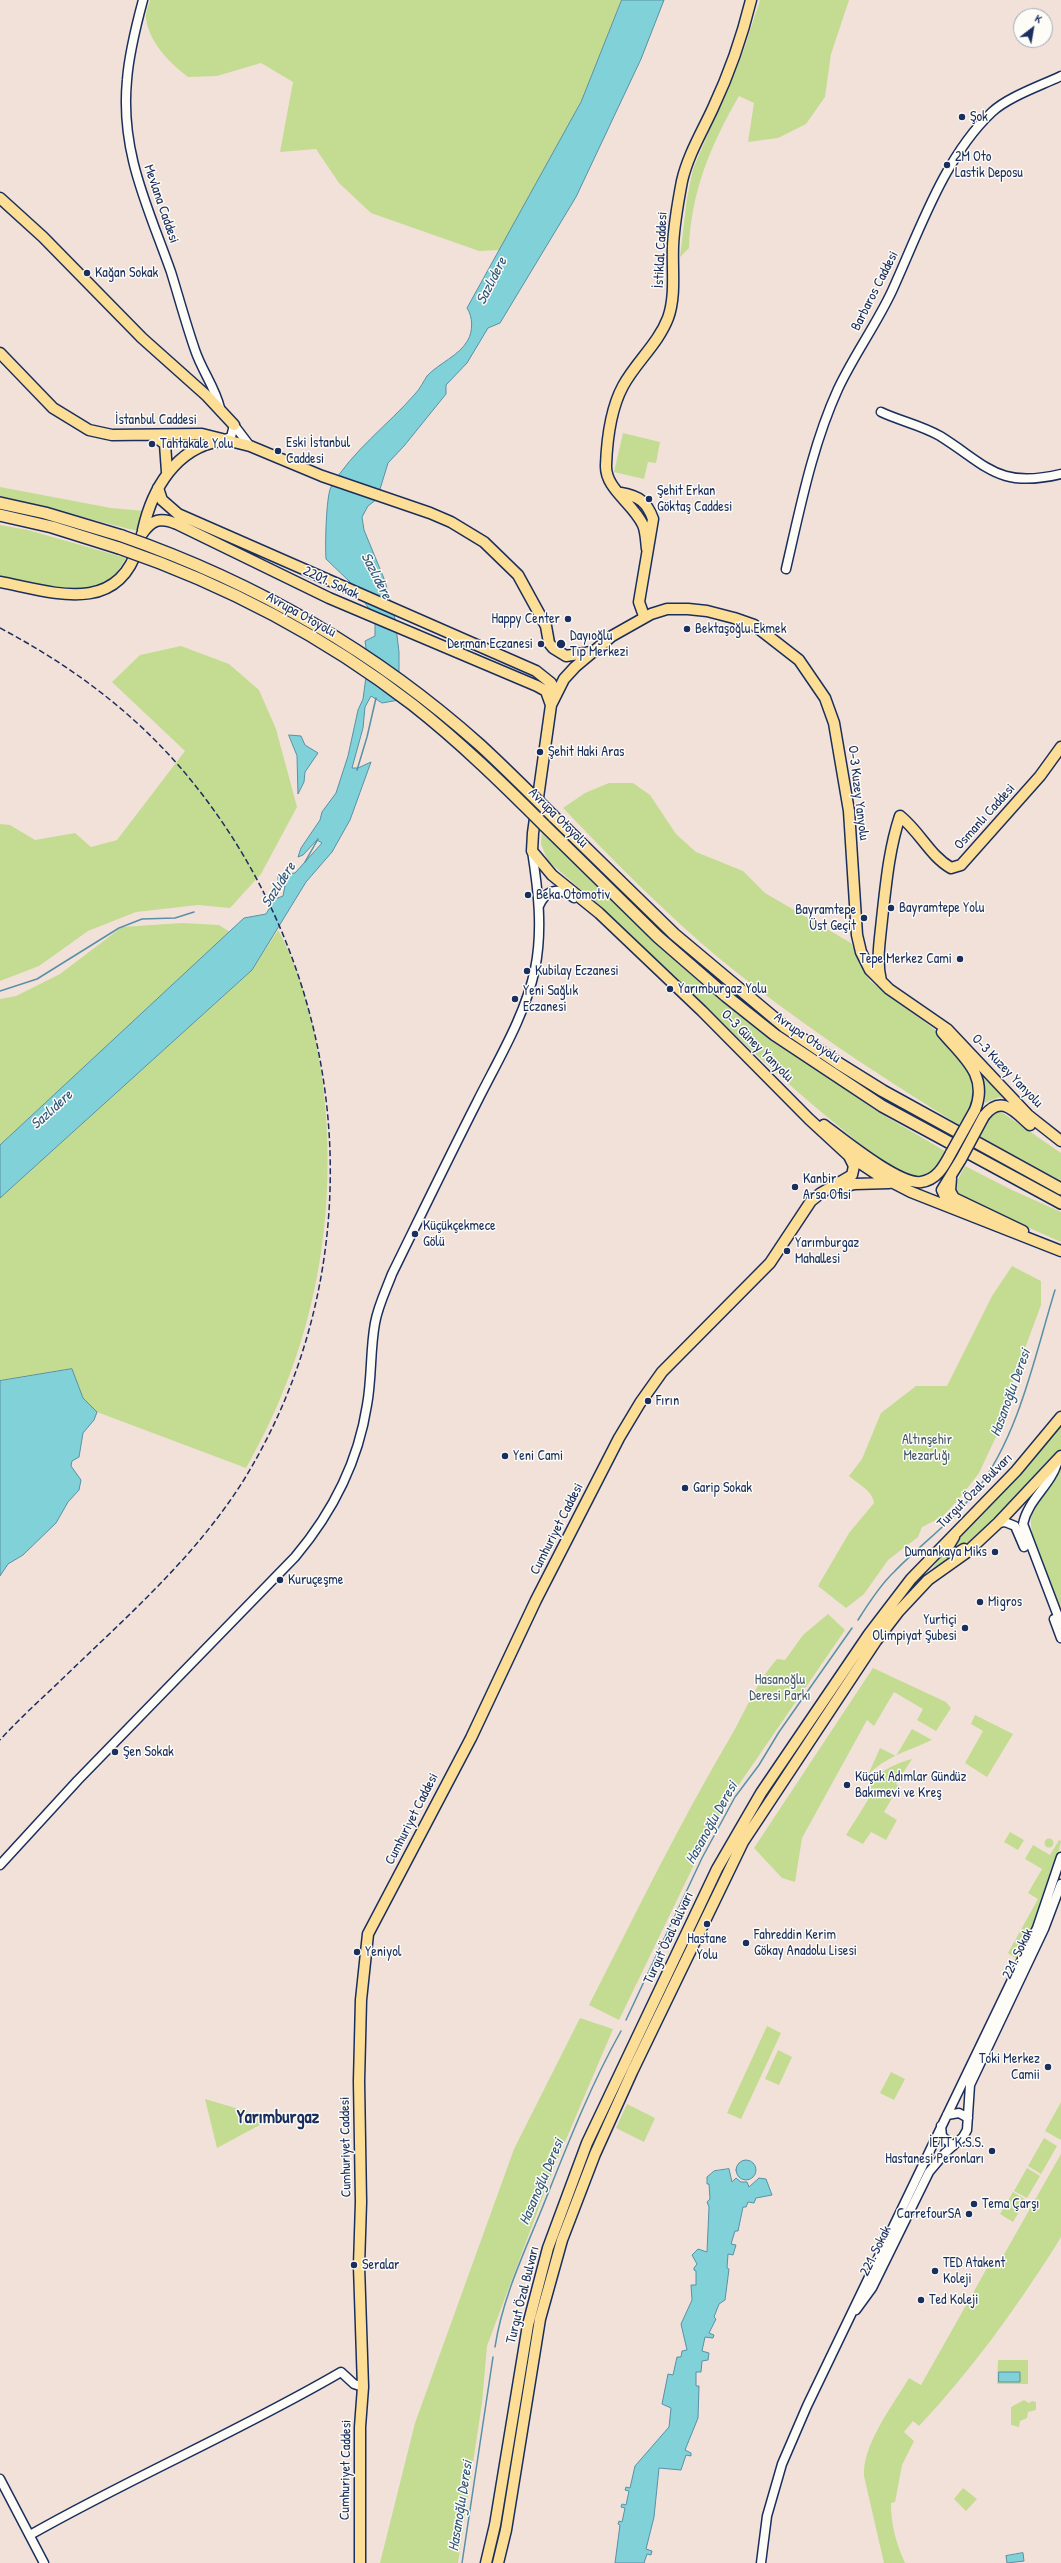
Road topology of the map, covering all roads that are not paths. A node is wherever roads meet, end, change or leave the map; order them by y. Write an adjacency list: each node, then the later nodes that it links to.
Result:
1 (143, 0): 6 (street, Mevlana Caddesi)
2 (751, 0): 15 (main road, İstiklal Caddesi)
3 (1061, 76): 24 (street, Barbaros Caddesi)
4 (0, 198): 6 (main road)
5 (0, 353): 9 (main road, İstanbul Caddesi)
6 (220, 408): 8 (main road)
7 (881, 412): 13 (street)
8 (234, 425): 10 (street); 11 (street)
9 (153, 435): 10 (main road, İstanbul Caddesi); 12 (main road)
10 (222, 440): 11 (main road); 12 (main road)
11 (250, 446): 27 (main road)
12 (167, 472): 14 (main road)
13 (1061, 474)
14 (158, 488): 22 (main road); 28 (main road, 2201. Sokak)
15 (621, 493): 16 (main road); 18 (main road, İstiklal Caddesi)
16 (636, 496): 18 (main road); 20 (main road)
17 (0, 503): 44 (highway, Avrupa Otoyolu, bridge)
18 (629, 505): 21 (main road, İstiklal Caddesi)
19 (0, 515): 46 (highway, Avrupa Otoyolu, bridge)
20 (653, 519): 21 (main road); 23 (main road, İstiklal Caddesi)
21 (641, 522): 23 (main road, İstiklal Caddesi)
22 (142, 534): 25 (main road); 29 (main road, 2201. Sokak)
23 (647, 549): 26 (main road, İstiklal Caddesi)
24 (786, 569)
25 (0, 582)
26 (644, 616): 27 (main road, O-3 Kuzey Yanyolu); 35 (main road, O-3 Kuzey Yanyolu)
27 (591, 652): 28 (main road, O-3 Kuzey Yanyolu)
28 (556, 695): 29 (main road)
29 (551, 705): 31 (main road)
30 (1061, 747): 34 (main road, Osmanlı Caddesi)
31 (532, 851): 32 (street); 33 (main road, O-3 Güney Yanyolu)
32 (539, 907): 33 (street); 57 (street)
33 (599, 913): 38 (main road, O-3 Güney Yanyolu)
34 (879, 948): 35 (main road); 36 (main road)
35 (866, 963): 36 (main road, O-3 Kuzey Yanyolu)
36 (881, 981): 37 (main road, O-3 Kuzey Yanyolu)
37 (889, 989): 38 (main road, bridge); 39 (main road, O-3 Kuzey Yanyolu)
38 (797, 1107): 41 (main road)
39 (1061, 1141)
40 (1061, 1148): 42 (main road, bridge)
41 (848, 1155): 43 (main road); 45 (main road, Cumhuriyet Caddesi)
42 (953, 1171): 47 (main road); 48 (main road)
43 (892, 1183): 45 (main road); 47 (main road)
44 (1061, 1189)
45 (821, 1193): 64 (main road, Cumhuriyet Caddesi)
46 (1061, 1203)
47 (1038, 1244): 48 (main road)
48 (1061, 1251)
49 (1061, 1417): 51 (main road, Turgut Özal Bulvarı)
50 (1060, 1458): 52 (main road, Turgut Özal Bulvarı); 53 (street)
51 (982, 1506): 52 (main road); 54 (main road, Turgut Özal Bulvarı)
52 (998, 1523): 54 (main road, Turgut Özal Bulvarı); 55 (street)
53 (1061, 1624)
54 (872, 1638): 69 (main road, Turgut Özal Bulvarı); 70 (main road, Turgut Özal Bulvarı)
55 (1061, 1638)
56 (1061, 1857): 59 (street, 221. Sokak)
57 (0, 1865)
58 (1061, 1884): 60 (street, 221. Sokak)
59 (947, 2114): 60 (street); 61 (street)
60 (968, 2118): 62 (street, 221. Sokak)
61 (941, 2126): 62 (street); 63 (street, 221. Sokak)
62 (953, 2146): 63 (street, 221. Sokak)
63 (846, 2324): 71 (street)
64 (363, 2387): 66 (street); 68 (main road, Cumhuriyet Caddesi)
65 (0, 2479): 66 (street)
66 (30, 2535): 67 (street)
67 (44, 2563)
68 (360, 2563)
69 (486, 2563)
70 (498, 2563)
71 (761, 2563)

